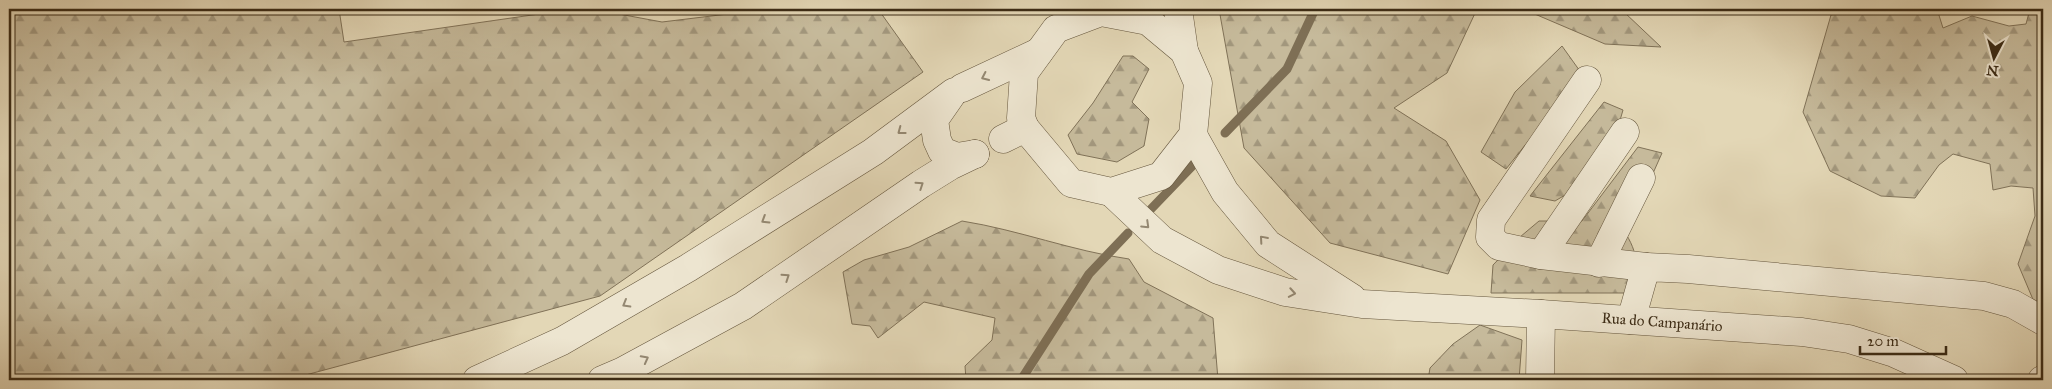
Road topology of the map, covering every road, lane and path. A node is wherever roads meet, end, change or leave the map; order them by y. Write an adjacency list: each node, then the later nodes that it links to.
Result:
1 (1178, 9): 4 (street)
2 (1061, 19): 3 (street); 4 (street)
3 (1040, 51): 6 (street, one-way to 6); 10 (street)
4 (1184, 51): 8 (street)
5 (1587, 80): 11 (street)
6 (958, 90): 18 (street, one-way to 18); 19 (street, one-way to 6)
7 (1625, 132): 11 (street)
8 (1193, 135): 10 (street); 14 (street, Rua do Campanário, one-way to 8)
9 (1641, 178): 12 (street)
10 (1111, 192): 14 (street, Rua do Campanário, one-way to 14)
11 (1541, 255): 12 (street)
12 (1599, 263): 13 (street)
13 (1646, 267): 16 (street); 17 (street)
14 (1362, 304): 15 (street, Rua do Campanário)
15 (1541, 314): 16 (street, Rua do Campanário); 20 (street)
16 (1631, 320): 21 (street, Rua do Campanário)
17 (2043, 321)
18 (478, 380)
19 (602, 380)
20 (1540, 380)
21 (1954, 380)

